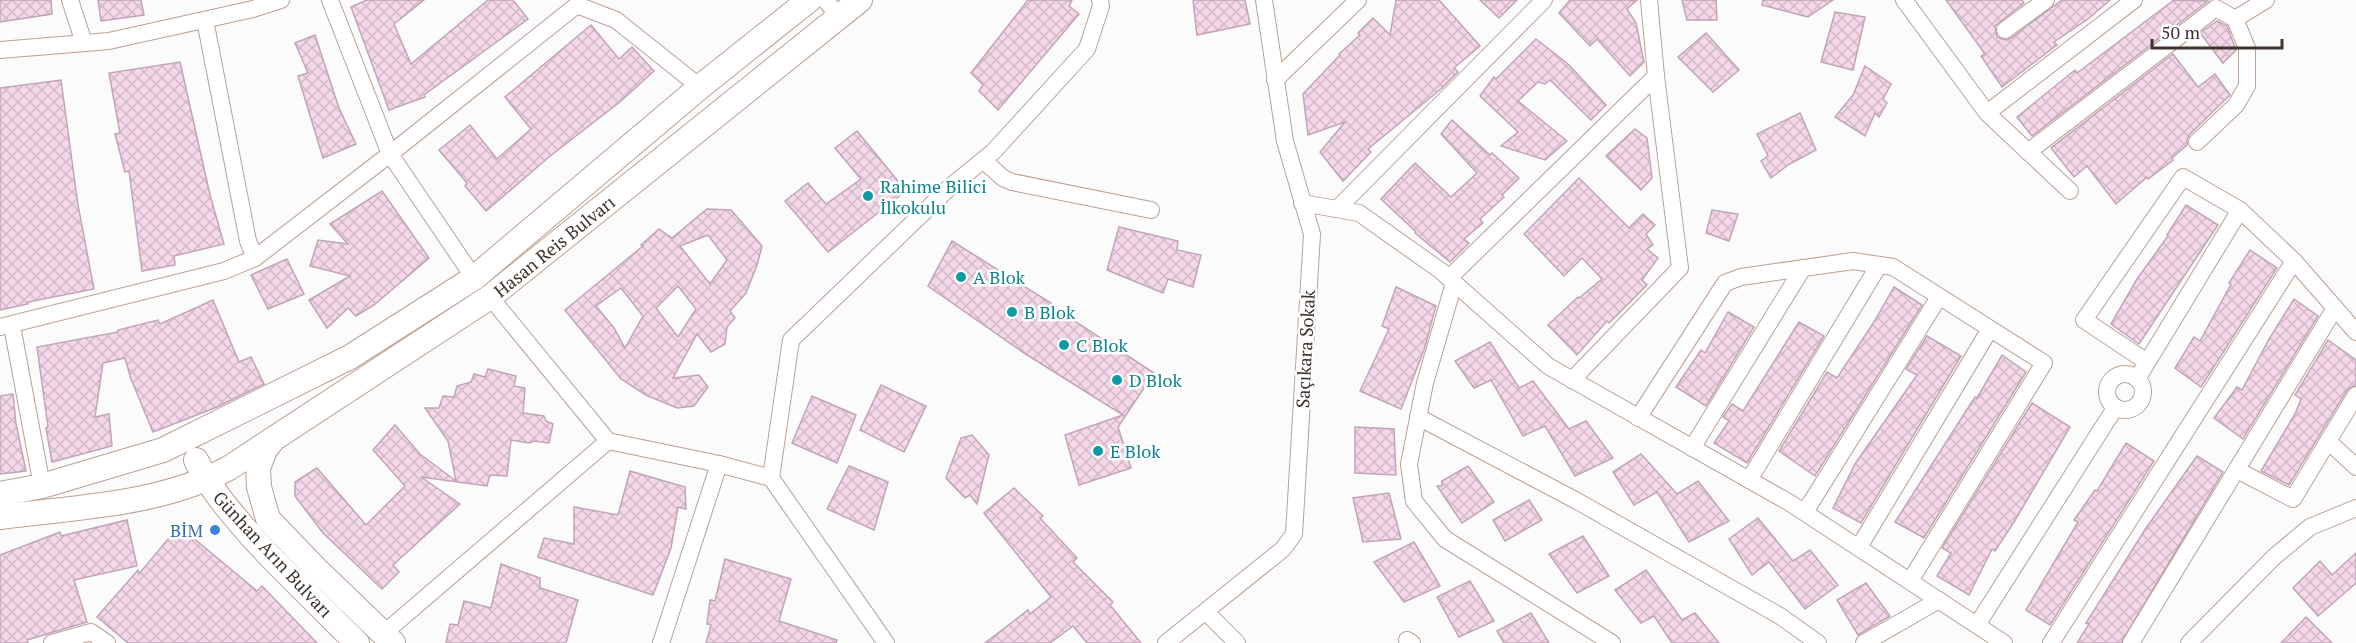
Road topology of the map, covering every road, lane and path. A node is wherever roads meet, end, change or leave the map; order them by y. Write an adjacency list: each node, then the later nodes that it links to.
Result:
1 (70, 0): 20 (street)
2 (281, 0): 15 (street)
3 (330, 0): 28 (street)
4 (809, 0): 24 (main road, Hasan Reis Bulvarı)
5 (860, 0): 16 (main road, Hasan Reis Bulvarı)
6 (1100, 0): 29 (street)
7 (1264, 0): 23 (street, Saçıkara Sokak)
8 (1358, 0): 23 (street)
9 (1649, 0): 22 (street)
10 (1904, 0): 25 (street)
11 (2046, 0): 19 (street)
12 (2134, 0): 25 (street)
13 (2266, 0): 17 (street)
14 (1540, 2): 32 (street)
15 (252, 5): 18 (street)
16 (832, 8): 41 (main road, Hasan Reis Bulvarı)
17 (2235, 19): 26 (street); 27 (street)
18 (205, 20): 20 (street); 35 (street)
19 (2005, 30)
20 (84, 43): 21 (street)
21 (0, 50)
22 (1656, 76): 40 (street); 49 (street)
23 (1275, 80): 31 (street, Saçıkara Sokak)
24 (700, 87): 28 (street); 39 (main road, Hasan Reis Bulvarı)
25 (1987, 113): 27 (street)
26 (2197, 142)
27 (2028, 152): 30 (street)
28 (390, 154): 35 (street); 39 (street)
29 (983, 160): 33 (street); 64 (street)
30 (2070, 191)
31 (1302, 203): 32 (street); 77 (street, Saçıkara Sokak)
32 (1337, 209): 40 (street)
33 (1151, 210)
34 (2240, 210): 36 (street); 47 (street); 47 (street)
35 (255, 258): 44 (street)
36 (2294, 261): 43 (street); 91 (street)
37 (1879, 265): 38 (street); 42 (street); 65 (street)
38 (1803, 268): 53 (street); 58 (street)
39 (474, 278): 54 (main road, Hasan Reis Bulvarı)
40 (1451, 281): 49 (street); 52 (street)
41 (490, 297): 55 (main road, Hasan Reis Bulvarı); 56 (street)
42 (1939, 297): 45 (street); 70 (street)
43 (2336, 308): 46 (street); 63 (street)
44 (6, 327): 66 (street)
45 (1990, 329): 74 (street); 75 (street)
46 (2356, 332)
47 (2147, 362): 48 (street)
48 (2137, 379): 51 (street); 51 (street)
49 (1572, 380): 53 (street)
50 (2356, 395): 57 (street)
51 (2115, 408): 78 (street)
52 (1418, 417): 87 (street); 88 (street)
53 (1638, 418): 58 (street)
54 (207, 429): 59 (main road); 62 (main road); 66 (main road, Hasan Reis Bulvarı)
55 (277, 435): 59 (main road, Hasan Reis Bulvarı); 72 (main road, Günhan Arın Bulvarı)
56 (608, 441): 60 (street); 79 (street)
57 (2328, 441): 61 (street); 63 (street)
58 (1692, 448): 65 (street)
59 (237, 454): 62 (main road, Hasan Reis Bulvarı); 72 (main road)
60 (719, 465): 64 (street); 83 (street)
61 (2356, 467)
62 (200, 470): 68 (main road, Hasan Reis Bulvarı); 73 (main road, Günhan Arın Bulvarı)
63 (2237, 470): 92 (street)
64 (771, 478): 84 (street)
65 (1749, 480): 70 (street)
66 (42, 486): 67 (main road, Hasan Reis Bulvarı)
67 (0, 494)
68 (127, 500): 71 (main road); 73 (main road)
69 (2356, 508): 93 (street)
70 (1805, 512): 74 (street)
71 (0, 517)
72 (268, 519): 79 (main road, Günhan Arın Bulvarı)
73 (241, 524): 82 (main road, Günhan Arın Bulvarı)
74 (1859, 547): 75 (street)
75 (1910, 581): 76 (street)
76 (1939, 600): 78 (street); 89 (street)
77 (1206, 612): 85 (street, Saçıkara Sokak); 86 (street)
78 (1977, 625): 90 (street)
79 (388, 638)
80 (52, 643): 81 (street)
81 (106, 643)
82 (357, 643)
83 (661, 643)
84 (886, 643)
85 (1167, 643)
86 (1237, 643)
87 (1612, 643)
88 (1818, 643)
89 (1864, 643)
90 (2004, 643)
91 (2051, 643)
92 (2131, 643)
93 (2189, 643)

